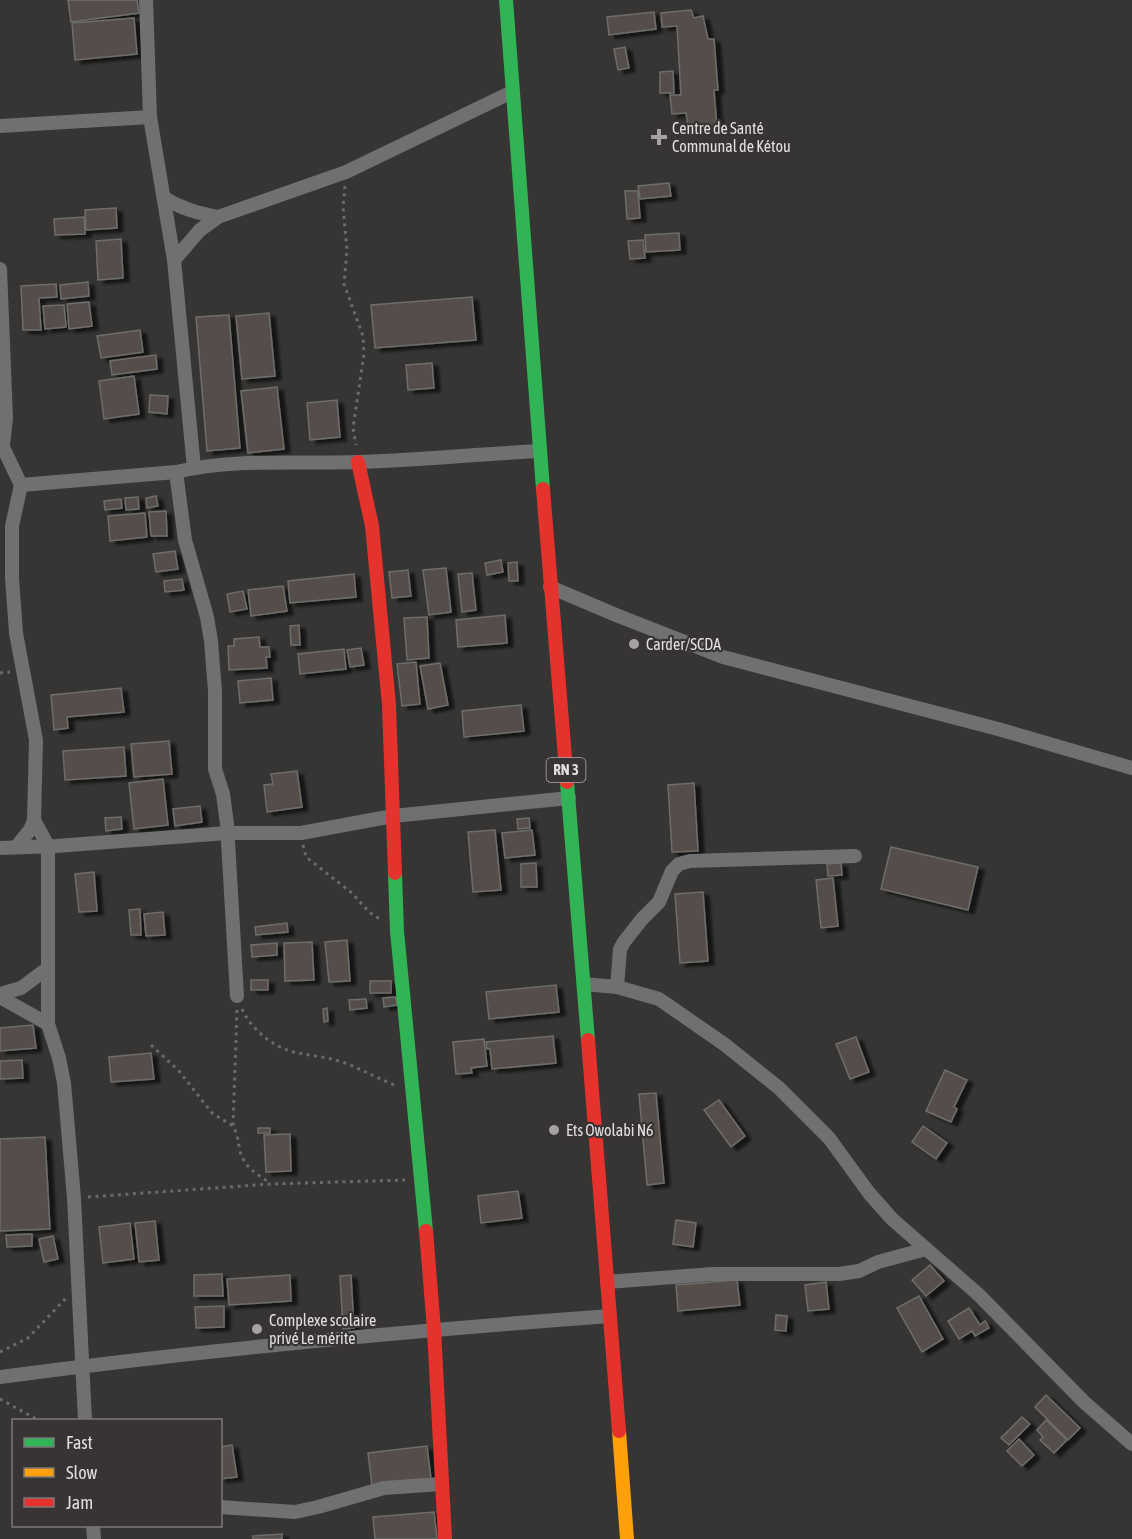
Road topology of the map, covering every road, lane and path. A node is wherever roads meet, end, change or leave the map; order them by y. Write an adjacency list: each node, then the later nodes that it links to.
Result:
1 (146, 0): 4 (street)
2 (506, 0): 3 (main road, RN 3)
3 (512, 92): 6 (street); 12 (main road, RN 3)
4 (150, 117): 5 (street); 7 (street)
5 (0, 126)
6 (346, 172): 8 (street); 13 (path)
7 (164, 198): 8 (street); 9 (street)
8 (218, 217): 9 (street)
9 (174, 260): 14 (street)
10 (0, 269): 11 (street)
11 (1, 443): 16 (street)
12 (540, 451): 13 (street); 17 (main road, RN 3)
13 (358, 462): 14 (street); 20 (main road)
14 (194, 468): 15 (street)
15 (176, 472): 16 (street); 22 (street)
16 (21, 485): 21 (street)
17 (550, 587): 18 (street); 19 (main road, RN 3)
18 (1132, 768)
19 (568, 798): 20 (street); 30 (main road, RN 3)
20 (393, 816): 23 (street); 28 (main road)
21 (34, 820): 24 (street); 25 (street)
22 (227, 833): 23 (street); 25 (street); 33 (street)
23 (301, 833): 28 (path)
24 (17, 846): 25 (street); 26 (street)
25 (48, 846): 29 (street)
26 (0, 848)
27 (855, 856): 31 (street)
28 (397, 931): 36 (main road)
29 (48, 968): 32 (street); 34 (street)
30 (584, 984): 31 (street); 42 (main road, RN 3)
31 (616, 987): 41 (street)
32 (0, 996): 34 (street)
33 (237, 996): 36 (path); 37 (path)
34 (48, 1024): 40 (street)
35 (151, 1045): 37 (path)
36 (414, 1094): 38 (main road)
37 (233, 1126): 39 (path)
38 (422, 1180): 39 (path); 45 (main road)
39 (271, 1184): 40 (path)
40 (74, 1198): 43 (street)
41 (926, 1249): 42 (street); 53 (street)
42 (607, 1282): 44 (main road, RN 3)
43 (79, 1284): 46 (path); 47 (street)
44 (610, 1316): 45 (street); 58 (main road, RN 3)
45 (434, 1329): 47 (street); 55 (main road)
46 (0, 1352)
47 (81, 1366): 48 (street); 51 (street)
48 (0, 1377)
49 (0, 1399): 50 (path)
50 (36, 1419)
51 (85, 1419)
52 (1132, 1423): 53 (street)
53 (1120, 1432): 54 (street)
54 (1132, 1444)
55 (441, 1484): 56 (street); 57 (main road)
56 (222, 1507)
57 (445, 1539)
58 (627, 1539)

